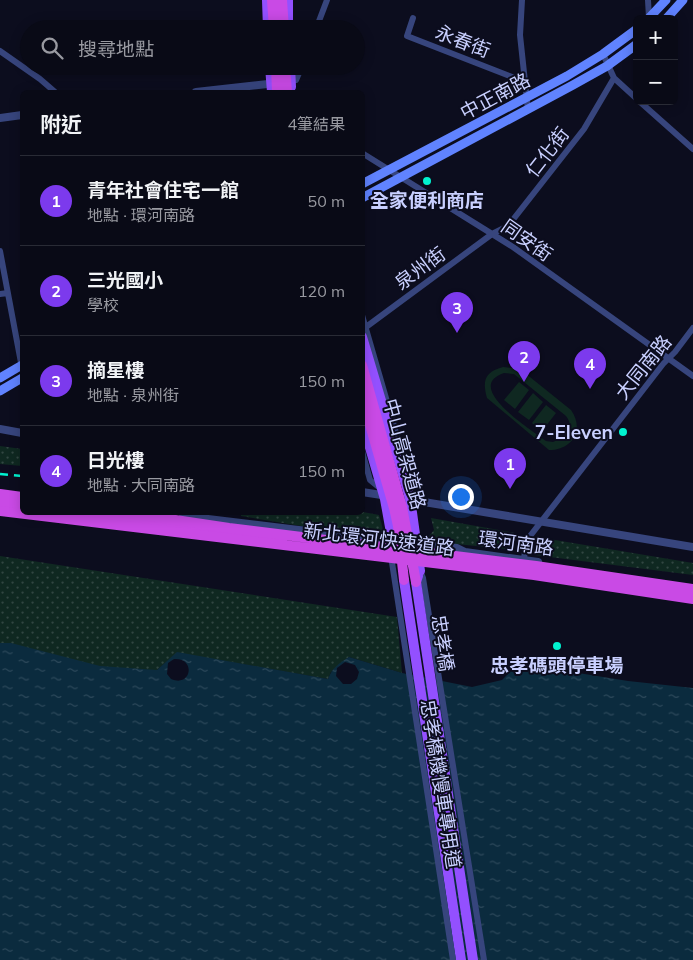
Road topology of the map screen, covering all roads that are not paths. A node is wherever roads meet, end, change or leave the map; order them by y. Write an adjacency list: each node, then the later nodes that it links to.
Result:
1 (267, 0): 14 (main road)
2 (272, 0): 15 (highway)
3 (282, 0): 16 (highway)
4 (288, 0): 17 (main road)
5 (327, 0): 18 (street)
6 (522, 0): 33 (street)
7 (648, 0): 10 (street)
8 (666, 0): 11 (main road)
9 (683, 0): 12 (main road)
10 (649, 15)
11 (652, 15)
12 (670, 15)
13 (413, 18): 33 (street, 永春街)
14 (268, 20)
15 (273, 20)
16 (283, 20)
17 (289, 20)
18 (319, 20)
19 (633, 32): 22 (main road, 中正南路)
20 (633, 47): 24 (main road, 中正南路)
21 (0, 51): 23 (street)
22 (603, 54): 24 (street); 39 (main road, 中正南路)
23 (20, 65)
24 (607, 66): 31 (street); 41 (main road, 中正南路)
25 (34, 75): 34 (street)
26 (271, 75): 35 (main road)
27 (275, 75): 35 (highway, bridge)
28 (286, 75): 36 (highway, bridge)
29 (291, 75): 32 (main road)
30 (298, 75): 32 (street)
31 (614, 78): 38 (street); 50 (street, 仁化街)
32 (291, 81): 35 (street); 37 (main road)
33 (525, 82): 39 (street)
34 (53, 90)
35 (273, 90)
36 (287, 90)
37 (292, 90)
38 (633, 95)
39 (527, 98): 41 (street); 46 (main road, 中正南路)
40 (644, 105): 44 (street)
41 (528, 110): 47 (main road, 中正南路)
42 (20, 115): 43 (street)
43 (0, 118)
44 (693, 149)
45 (365, 156): 46 (street, 同安街)
46 (389, 170): 47 (street, 同安街); 48 (main road, 中正南路)
47 (402, 177): 49 (main road, 中正南路); 50 (street, 同安街)
48 (365, 182)
49 (365, 196)
50 (492, 234): 54 (street, 泉州街); 58 (street, 同安街)
51 (0, 251): 52 (street)
52 (8, 292): 53 (street); 57 (street)
53 (0, 294)
54 (366, 326): 71 (street)
55 (693, 328): 58 (street, 大同南路)
56 (365, 347): 98 (main road, 忠孝橋, bridge)
57 (20, 355)
58 (668, 359): 62 (street, 同安街); 92 (street, 大同南路)
59 (20, 367): 63 (main road)
60 (365, 373): 72 (street)
61 (365, 374): 101 (highway, 中山高架道路, bridge)
62 (693, 376)
63 (0, 378)
64 (20, 379): 65 (main road)
65 (0, 391)
66 (365, 407): 100 (highway, 中山高架道路, bridge)
67 (365, 413): 73 (street)
68 (0, 429): 70 (street)
69 (365, 430): 100 (main road, 忠孝橋, bridge)
70 (20, 433)
71 (397, 437): 72 (street); 81 (street)
72 (385, 441): 73 (street); 81 (street)
73 (374, 444): 74 (street); 80 (street)
74 (365, 446)
75 (365, 446): 104 (street, 忠孝橋機慢車專用道, bridge)
76 (365, 462): 80 (street)
77 (0, 493): 79 (highway)
78 (365, 493): 80 (street, 環河南路)
79 (20, 496)
80 (390, 497): 81 (street, 環河南路); 93 (street)
81 (402, 499): 92 (street, 環河南路); 93 (street)
82 (0, 502): 83 (highway)
83 (20, 505)
84 (0, 512): 85 (highway, 新北環河快速道路, bridge); 86 (street)
85 (20, 514)
86 (20, 515)
87 (22, 515): 96 (street)
88 (25, 515): 103 (highway, 新北環河快速道路, bridge)
89 (98, 515): 96 (highway)
90 (142, 515): 102 (highway, 新北環河快速道路, bridge)
91 (180, 515): 93 (street, 環河南路)
92 (542, 522): 94 (street, 環河南路); 97 (street, 大同南路)
93 (404, 542): 95 (street, 環河南路); 96 (street)
94 (693, 547)
95 (465, 552): 96 (highway); 97 (street, 環河南路)
96 (405, 559): 99 (street)
97 (524, 559): 99 (street, 大同南路); 102 (street, 環河南路)
98 (420, 571): 101 (main road, 忠孝橋, bridge); 107 (street, 忠孝橋機慢車專用道)
99 (522, 574): 103 (street)
100 (404, 580): 105 (main road, 忠孝橋)
101 (416, 582): 106 (main road, 忠孝橋)
102 (693, 587)
103 (693, 599)
104 (453, 960)
105 (461, 960)
106 (473, 960)
107 (484, 960)

